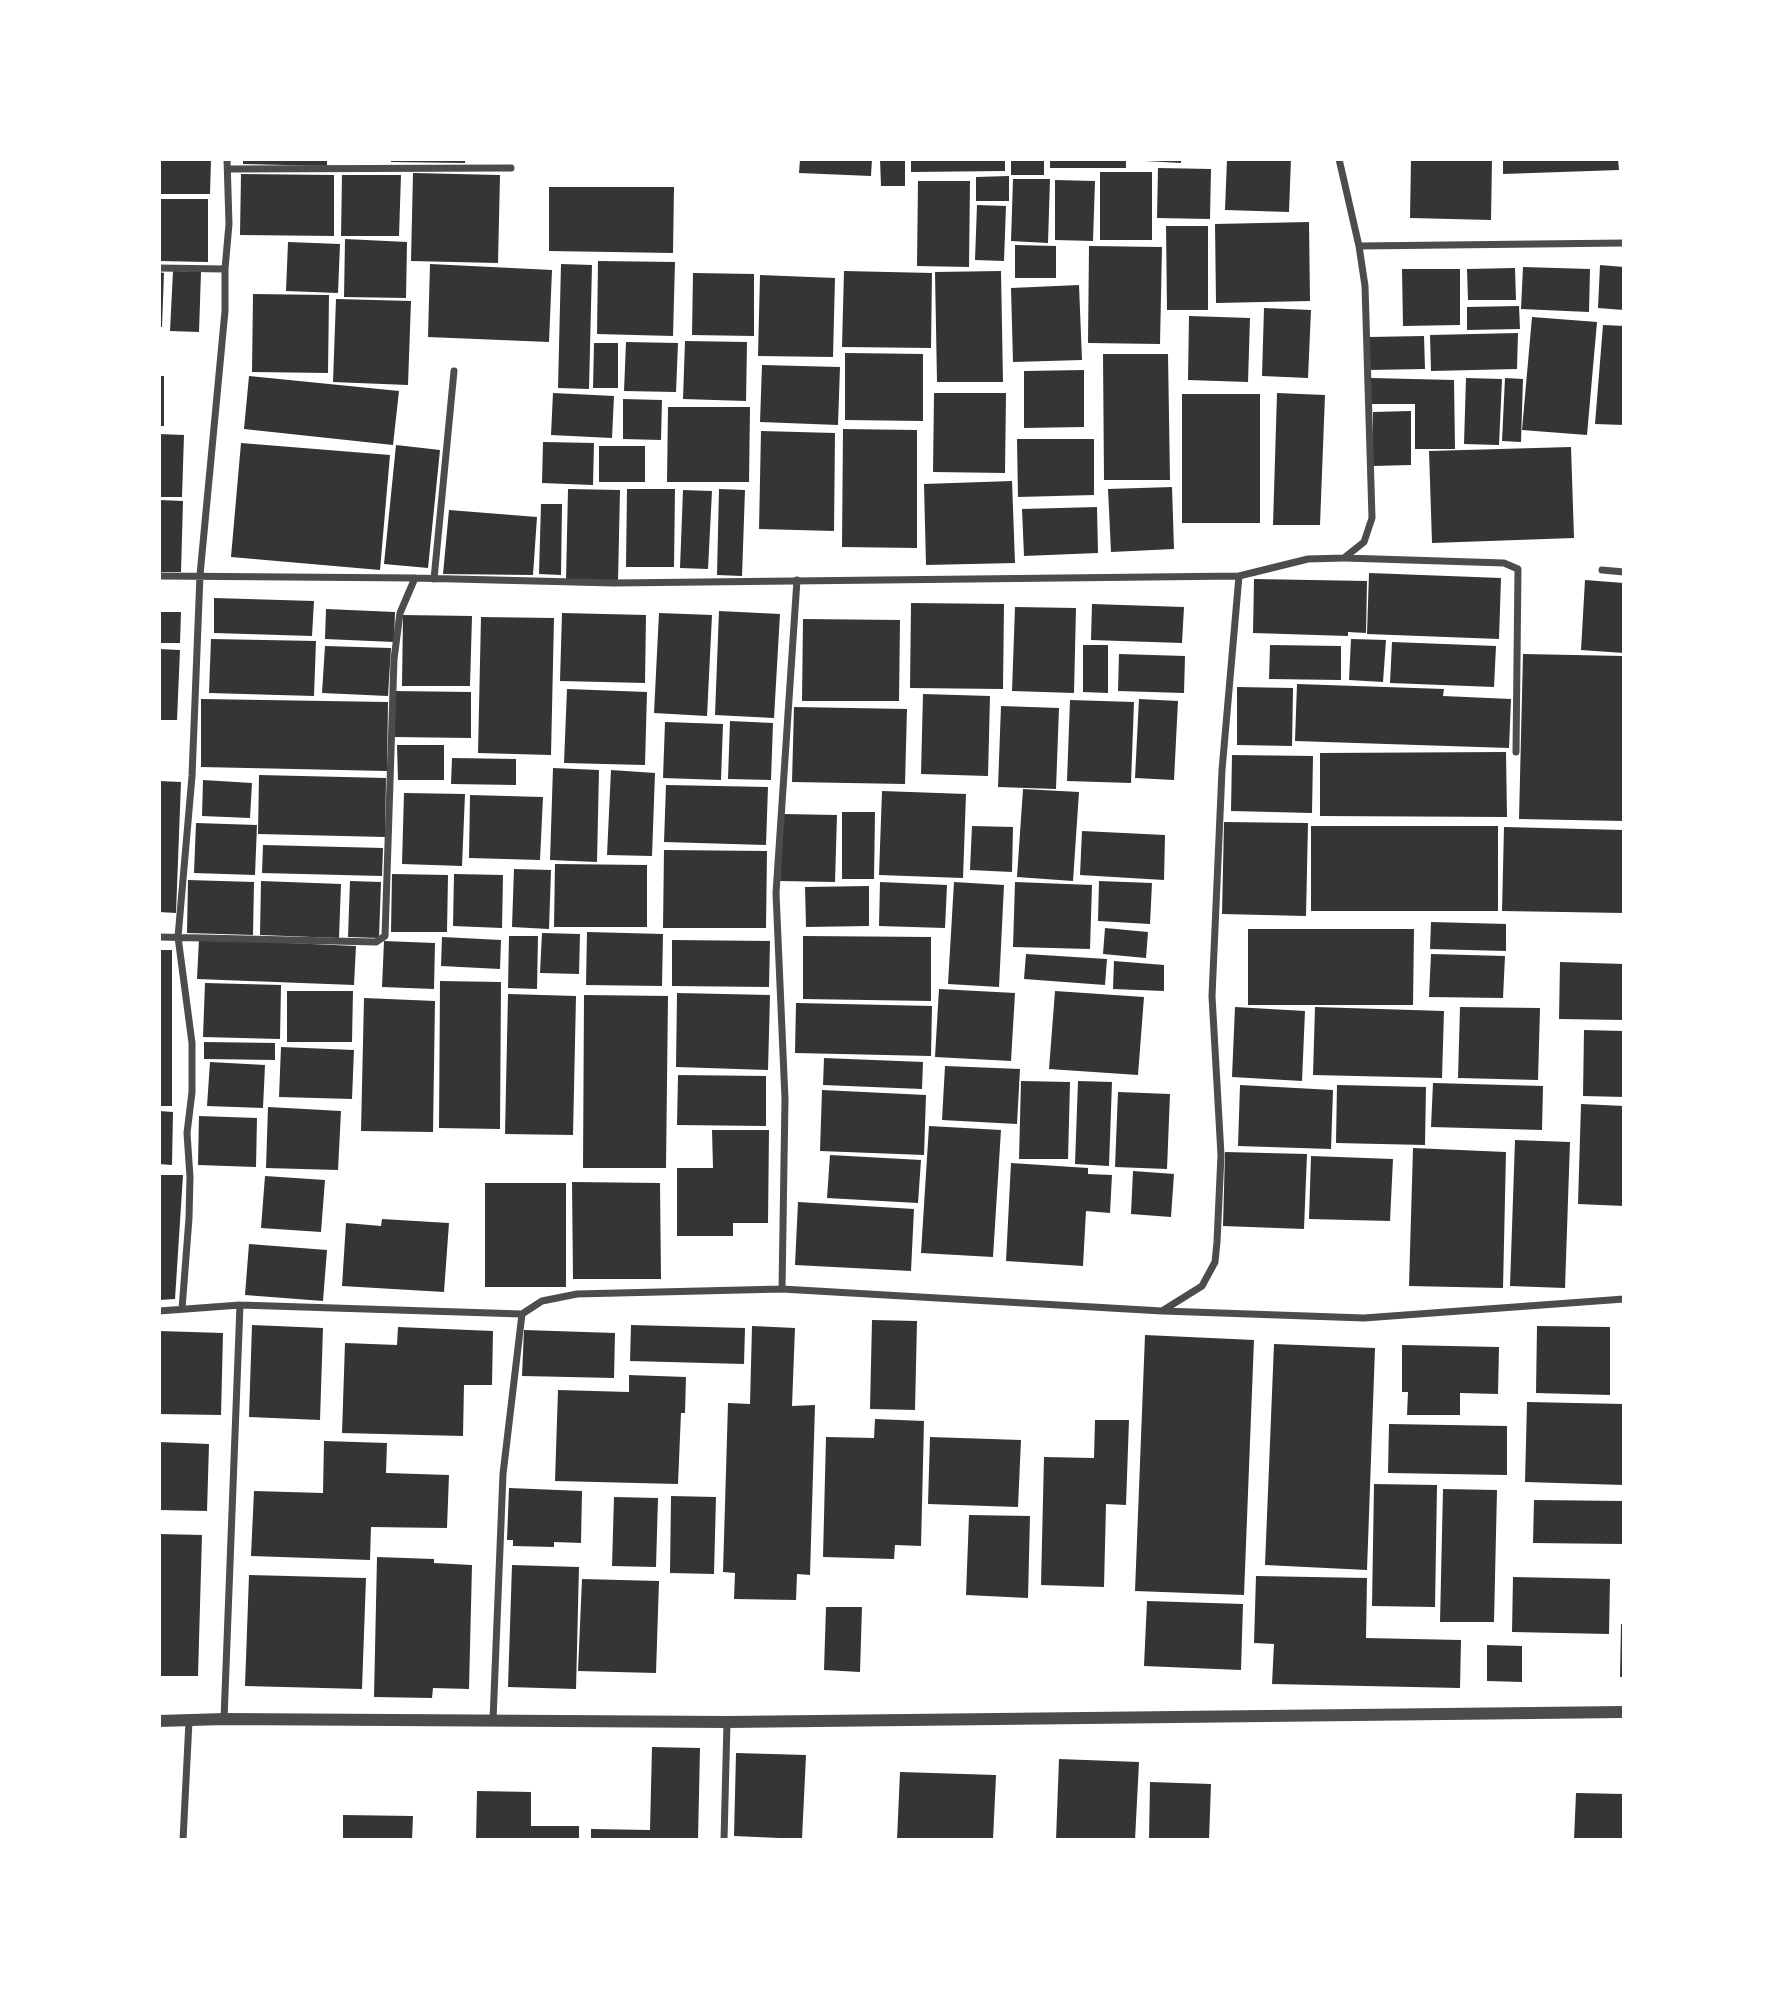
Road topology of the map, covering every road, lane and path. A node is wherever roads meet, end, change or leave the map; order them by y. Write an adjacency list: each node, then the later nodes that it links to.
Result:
1 (227, 159): 4 (street)
2 (1339, 159): 6 (street)
3 (511, 168): 4 (street)
4 (228, 169): 8 (street)
5 (1624, 243): 6 (street)
6 (1359, 246): 10 (street)
7 (159, 268): 8 (street)
8 (225, 269): 13 (street)
9 (454, 371): 17 (street)
10 (1344, 558): 15 (street); 19 (street)
11 (1602, 570): 12 (street)
12 (1624, 572)
13 (200, 575): 14 (street); 16 (street); 21 (street)
14 (159, 576)
15 (1239, 576): 18 (street); 27 (street)
16 (415, 578): 17 (street); 21 (street)
17 (434, 579): 18 (street)
18 (797, 580): 22 (street)
19 (1516, 752)
20 (159, 937): 21 (street)
21 (178, 937): 25 (street)
22 (782, 1289): 27 (street); 28 (street)
23 (1624, 1299): 27 (street)
24 (240, 1306): 25 (street); 28 (street); 30 (street)
25 (182, 1309): 26 (street)
26 (159, 1311)
27 (1162, 1311)
28 (522, 1314): 31 (street)
29 (1624, 1712): 34 (street)
30 (223, 1718): 31 (street); 33 (street)
31 (493, 1720): 34 (street)
32 (159, 1721): 33 (street)
33 (189, 1721): 35 (street)
34 (727, 1722): 36 (street)
35 (183, 1840)
36 (724, 1840)

